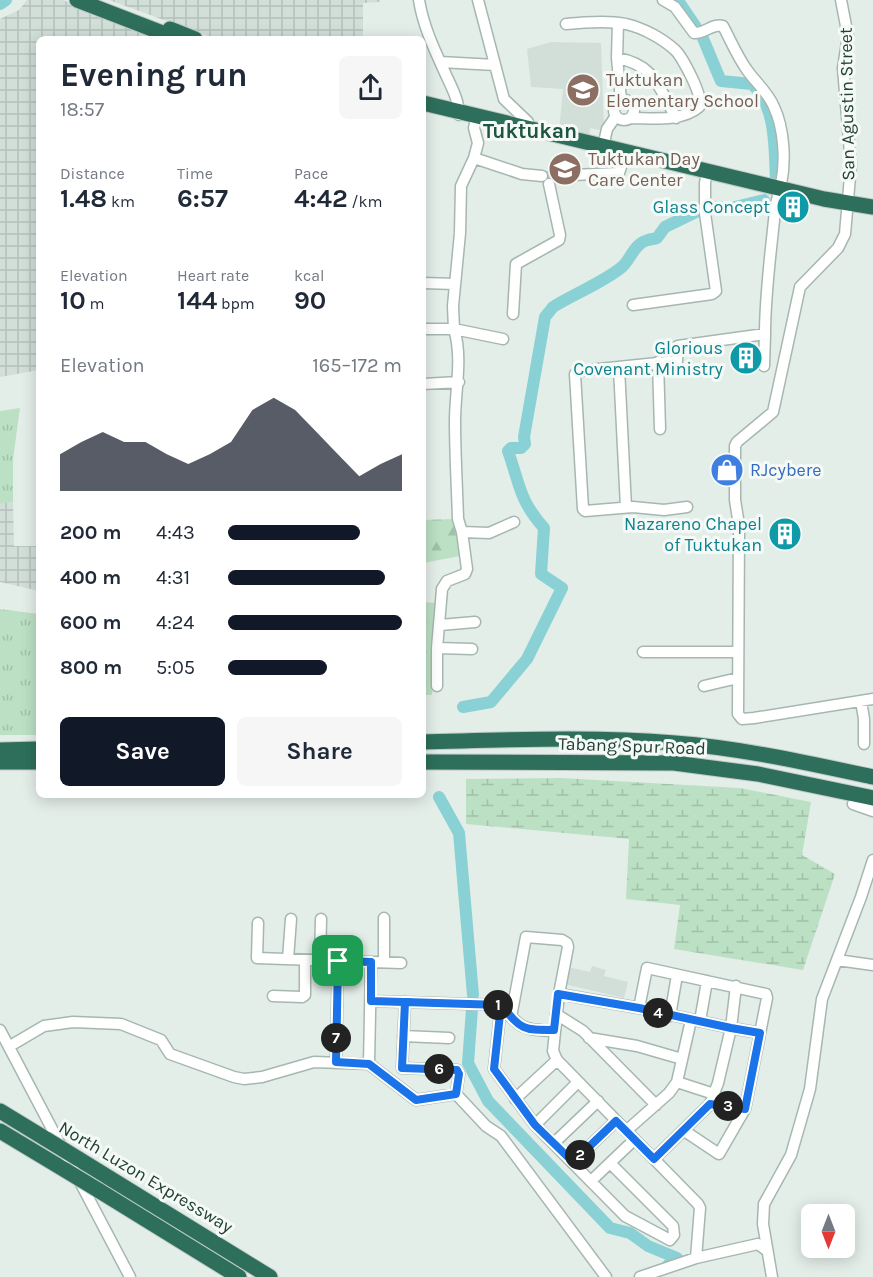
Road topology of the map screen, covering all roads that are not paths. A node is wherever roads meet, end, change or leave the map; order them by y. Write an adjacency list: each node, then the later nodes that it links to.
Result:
1 (77, 0): 9 (highway)
2 (96, 0): 10 (highway)
3 (419, 0): 12 (street)
4 (478, 0): 13 (street)
5 (663, 0): 28 (street)
6 (841, 0): 30 (street, San Agustin Street)
7 (618, 23): 8 (street); 11 (street); 20 (street)
8 (566, 24)
9 (170, 36)
10 (187, 36)
11 (617, 58): 14 (street); 20 (street)
12 (440, 62): 13 (street); 17 (street)
13 (495, 65): 22 (street)
14 (621, 100): 18 (street); 19 (street)
15 (426, 104): 17 (highway)
16 (426, 110): 17 (highway)
17 (459, 114): 21 (highway)
18 (616, 116): 19 (street); 23 (street)
19 (631, 118): 20 (street)
20 (676, 118)
21 (476, 120): 22 (highway); 25 (street)
22 (528, 131): 23 (highway)
23 (603, 149): 24 (highway)
24 (625, 154): 26 (highway); 27 (street)
25 (474, 158): 33 (street); 35 (street)
26 (706, 174): 28 (highway); 34 (street)
27 (573, 175)
28 (778, 191): 30 (highway); 38 (street)
29 (873, 207): 30 (highway)
30 (847, 208): 31 (highway); 55 (street, San Agustin Street)
31 (873, 214)
32 (426, 283): 33 (street)
33 (455, 284): 36 (street)
34 (633, 305)
35 (513, 314)
36 (454, 328): 37 (street); 39 (street); 43 (street)
37 (426, 329)
38 (765, 334): 40 (street); 41 (street)
39 (503, 339)
40 (658, 362): 42 (street); 45 (street)
41 (764, 366)
42 (619, 368): 46 (street); 46 (street)
43 (459, 382): 44 (street); 49 (street)
44 (426, 384)
45 (660, 429)
46 (626, 507): 47 (street)
47 (687, 507)
48 (514, 522): 49 (street)
49 (462, 532): 51 (street)
50 (475, 622): 51 (street)
51 (440, 625): 52 (street)
52 (437, 648): 53 (street); 57 (street)
53 (472, 649)
54 (643, 652): 55 (street)
55 (738, 652): 56 (street, San Agustin Street)
56 (738, 678): 58 (street); 59 (street, San Agustin Street)
57 (437, 686)
58 (704, 686)
59 (867, 700): 61 (street)
60 (426, 742): 67 (highway, Tabang Spur Road)
61 (864, 744)
62 (36, 749): 63 (highway)
63 (0, 750)
64 (0, 762): 65 (highway)
65 (36, 762)
66 (426, 762): 68 (highway, Tabang Spur Road)
67 (873, 777)
68 (873, 798)
69 (853, 804): 70 (street)
70 (873, 811)
71 (873, 860): 79 (street)
72 (384, 918): 82 (street)
73 (321, 919): 78 (street)
74 (291, 920): 76 (street)
75 (258, 923): 76 (street)
76 (288, 959): 77 (street)
77 (305, 960): 78 (street); 89 (street)
78 (320, 960): 80 (street)
79 (837, 960): 84 (street); 129 (street)
80 (338, 961): 81 (street); 108 (street)
81 (371, 962): 82 (street); 90 (street)
82 (384, 962): 83 (street)
83 (401, 963)
84 (873, 965)
85 (677, 975): 86 (street); 93 (street); 95 (street)
86 (707, 981): 87 (street); 97 (street)
87 (736, 986): 98 (street); 101 (street)
88 (558, 994): 93 (street); 94 (street); 96 (street)
89 (273, 996)
90 (371, 1001): 91 (street); 109 (street)
91 (405, 1002): 92 (street); 102 (street)
92 (501, 1005): 96 (street); 113 (street)
93 (639, 1008): 95 (street)
94 (556, 1014): 100 (street); 104 (street)
95 (670, 1016): 97 (street)
96 (511, 1017): 100 (street)
97 (695, 1021): 98 (street); 106 (street)
98 (731, 1028): 101 (street); 114 (street)
99 (0, 1030): 105 (street)
100 (554, 1030): 107 (street)
101 (760, 1033): 117 (street)
102 (403, 1036): 103 (street); 112 (street)
103 (449, 1038)
104 (589, 1038): 106 (street); 116 (street)
105 (9, 1047): 108 (street); 131 (street)
106 (682, 1059): 111 (street)
107 (557, 1060): 110 (street); 113 (street)
108 (336, 1062): 109 (street)
109 (369, 1064): 112 (street)
110 (578, 1082): 115 (street); 120 (street)
111 (677, 1082): 114 (street); 116 (street)
112 (456, 1094): 134 (street)
113 (515, 1099): 120 (street)
114 (712, 1099): 117 (street); 121 (street)
115 (598, 1101): 119 (street); 124 (street)
116 (656, 1105): 123 (street)
117 (745, 1109): 121 (street)
118 (0, 1111): 133 (highway, North Luzon Expressway, bridge)
119 (616, 1121): 123 (street); 126 (street)
120 (535, 1125): 124 (street)
121 (683, 1130): 125 (street)
122 (0, 1133): 132 (highway, North Luzon Expressway, bridge)
123 (630, 1135): 125 (street); 127 (street)
124 (554, 1143): 126 (street)
125 (654, 1159): 130 (street)
126 (573, 1162): 128 (street)
127 (610, 1163): 128 (street); 128 (street)
128 (591, 1181)
129 (766, 1250): 130 (street); 136 (street)
130 (696, 1258): 135 (street)
131 (130, 1277)
132 (240, 1277)
133 (270, 1277)
134 (606, 1277)
135 (640, 1277)
136 (772, 1277)

